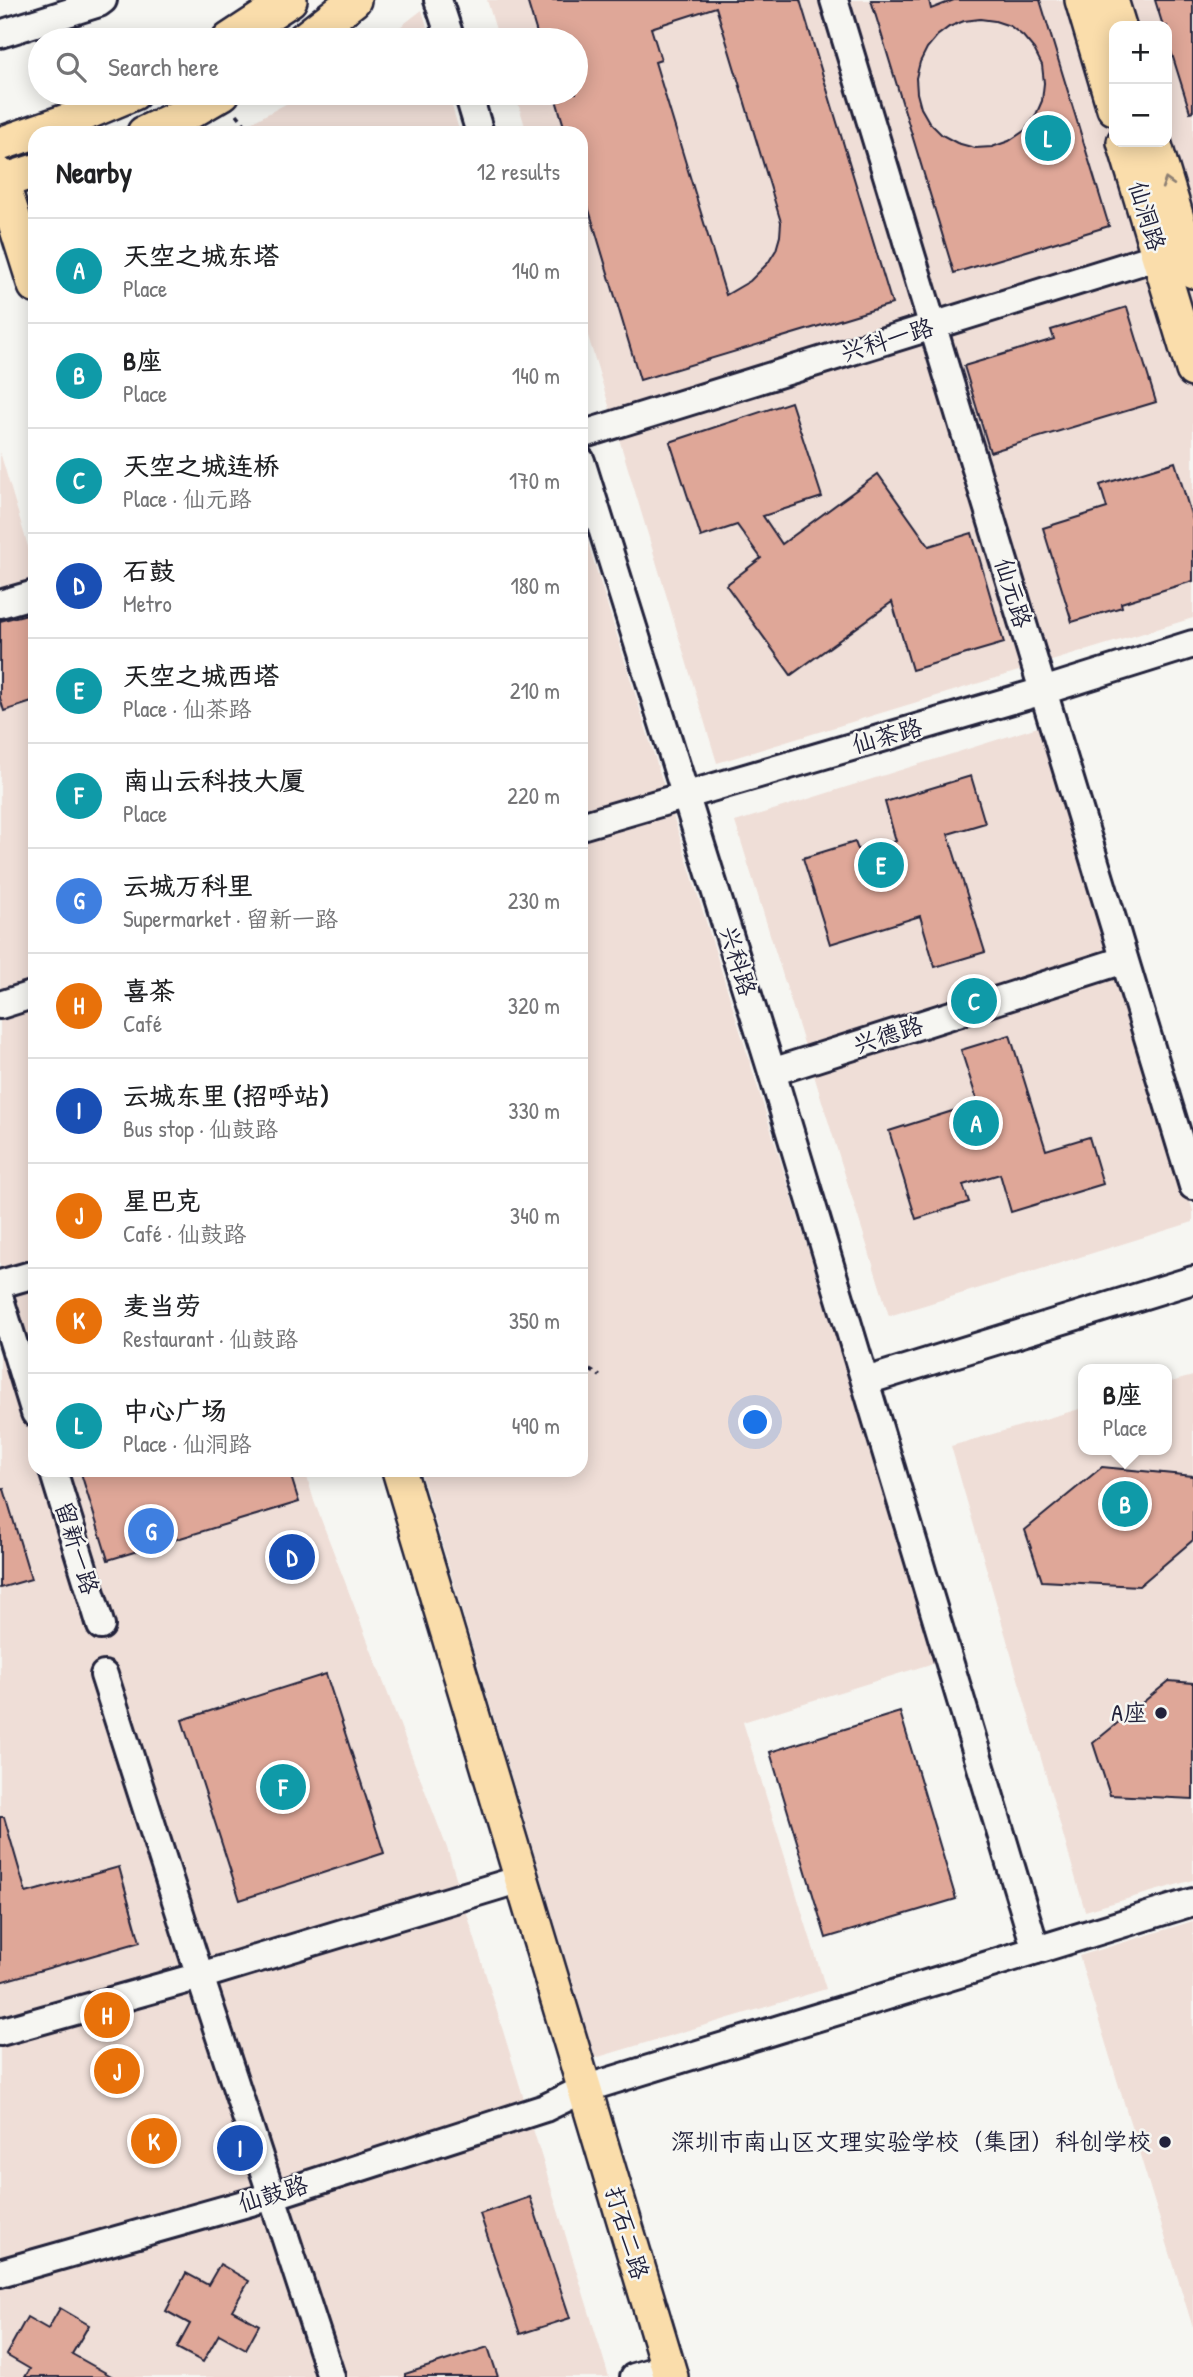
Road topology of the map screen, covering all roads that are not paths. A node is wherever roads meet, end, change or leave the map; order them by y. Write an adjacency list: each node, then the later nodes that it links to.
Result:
1 (103, 0): 12 (street)
2 (290, 0): 9 (main road)
3 (354, 0): 10 (main road)
4 (438, 0): 11 (street)
5 (834, 0): 30 (street, 仙元路)
6 (1082, 0): 13 (main road)
7 (1111, 0): 8 (main road)
8 (1117, 21)
9 (247, 28)
10 (318, 28)
11 (447, 28)
12 (0, 33)
13 (1109, 91)
14 (105, 105): 17 (main road)
15 (202, 105): 18 (main road)
16 (472, 105): 19 (street)
17 (52, 126)
18 (159, 126)
19 (478, 126)
20 (28, 134): 21 (main road)
21 (0, 144)
22 (1127, 147): 26 (main road, 仙洞路)
23 (1155, 147): 26 (main road, 仙洞路, one-way to 23)
24 (28, 173): 25 (main road)
25 (1, 179): 28 (main road)
26 (1183, 255): 30 (street, 兴科一路); 31 (main road, 仙洞路)
27 (0, 259): 29 (main road)
28 (28, 264)
29 (28, 285)
30 (933, 326): 32 (street, 兴科一路); 37 (street, 仙元路)
31 (1193, 370)
32 (588, 433)
33 (588, 483): 38 (street, 兴科路)
34 (28, 596): 35 (street)
35 (0, 604)
36 (1193, 644): 37 (street, 仙茶路)
37 (1043, 691): 38 (street, 仙茶路); 40 (street, 仙元路)
38 (686, 794): 39 (street, 仙茶路); 43 (street, 兴科路)
39 (588, 824)
40 (1124, 960): 43 (street, 兴德路); 44 (street, 仙元路)
41 (28, 996): 42 (street)
42 (0, 1005)
43 (772, 1072): 49 (street, 兴科路)
44 (1193, 1186)
45 (28, 1276): 47 (street)
46 (1193, 1280): 49 (street)
47 (0, 1284)
48 (0, 1299): 50 (street)
49 (866, 1381): 57 (street, 兴科路)
50 (28, 1390)
51 (55, 1477): 53 (street, 留新一路)
52 (401, 1477): 55 (main road, 打石二路)
53 (101, 1626)
54 (104, 1675): 58 (street)
55 (521, 1879): 58 (street); 60 (main road, 打石二路)
56 (1193, 1902): 57 (street, 仙鼓路)
57 (1036, 1950): 60 (street, 仙鼓路)
58 (200, 1976): 59 (street); 61 (street)
59 (0, 2032)
60 (584, 2089): 61 (street, 仙鼓路); 63 (main road, 打石二路)
61 (272, 2196): 62 (street, 仙鼓路); 64 (street)
62 (0, 2273)
63 (669, 2372): 65 (street)
64 (331, 2377)
65 (635, 2377)

